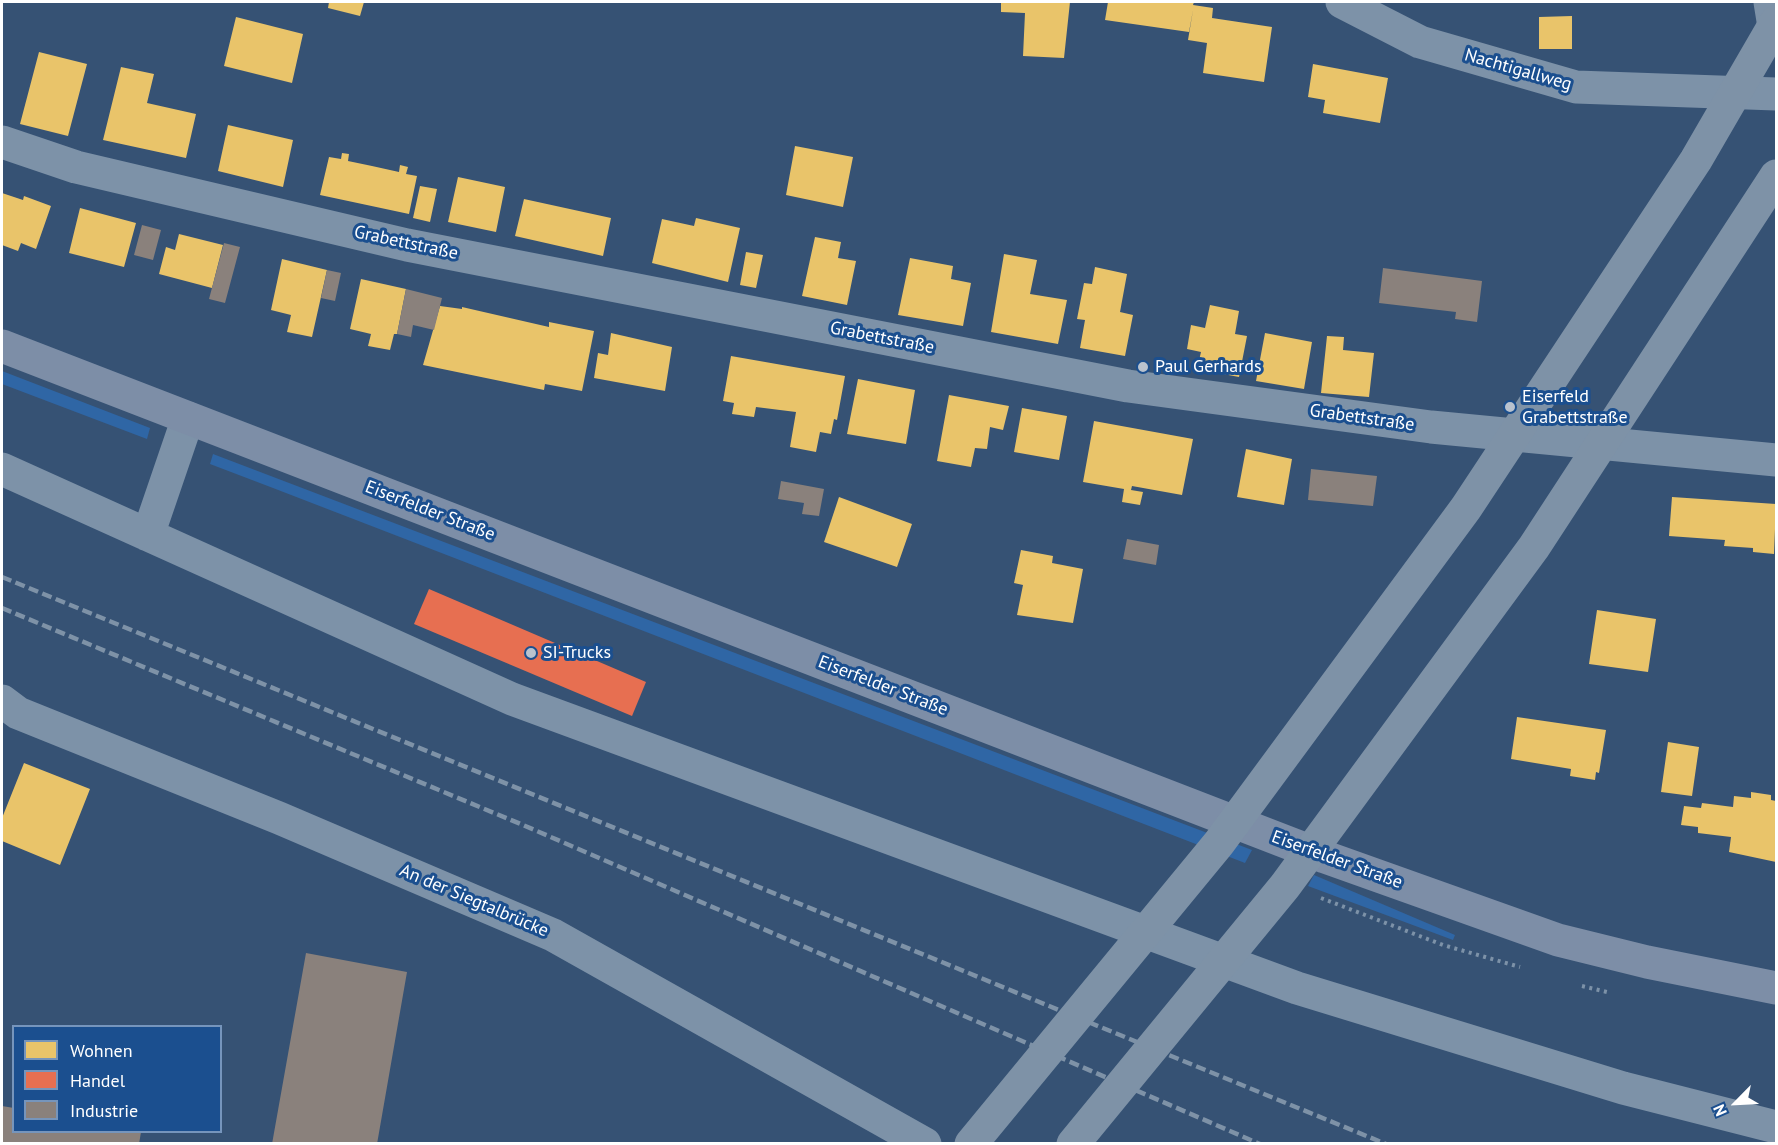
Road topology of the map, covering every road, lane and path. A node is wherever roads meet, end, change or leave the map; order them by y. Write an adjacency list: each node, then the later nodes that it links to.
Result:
1 (1342, 2): 5 (street, Nachtigallweg)
2 (1770, 2): 4 (street)
3 (1776, 22): 21 (highway, bridge)
4 (1776, 39)
5 (1776, 93)
6 (2, 142): 10 (street, Grabettstraße)
7 (1776, 176): 22 (highway, bridge)
8 (2, 346): 9 (main road, Eiserfelder Straße)
9 (188, 418): 12 (street); 14 (main road, Eiserfelder Straße)
10 (1776, 460)
11 (2, 469): 12 (street)
12 (148, 535): 16 (street)
13 (2, 701): 20 (street, An der Siegtalbrücke)
14 (1292, 844): 15 (street); 18 (main road, Eiserfelder Straße)
15 (1275, 881): 16 (street); 17 (path)
16 (1233, 964): 19 (street)
17 (1528, 970)
18 (1776, 987)
19 (1776, 1127)
20 (925, 1143)
21 (971, 1143)
22 (1073, 1143)

